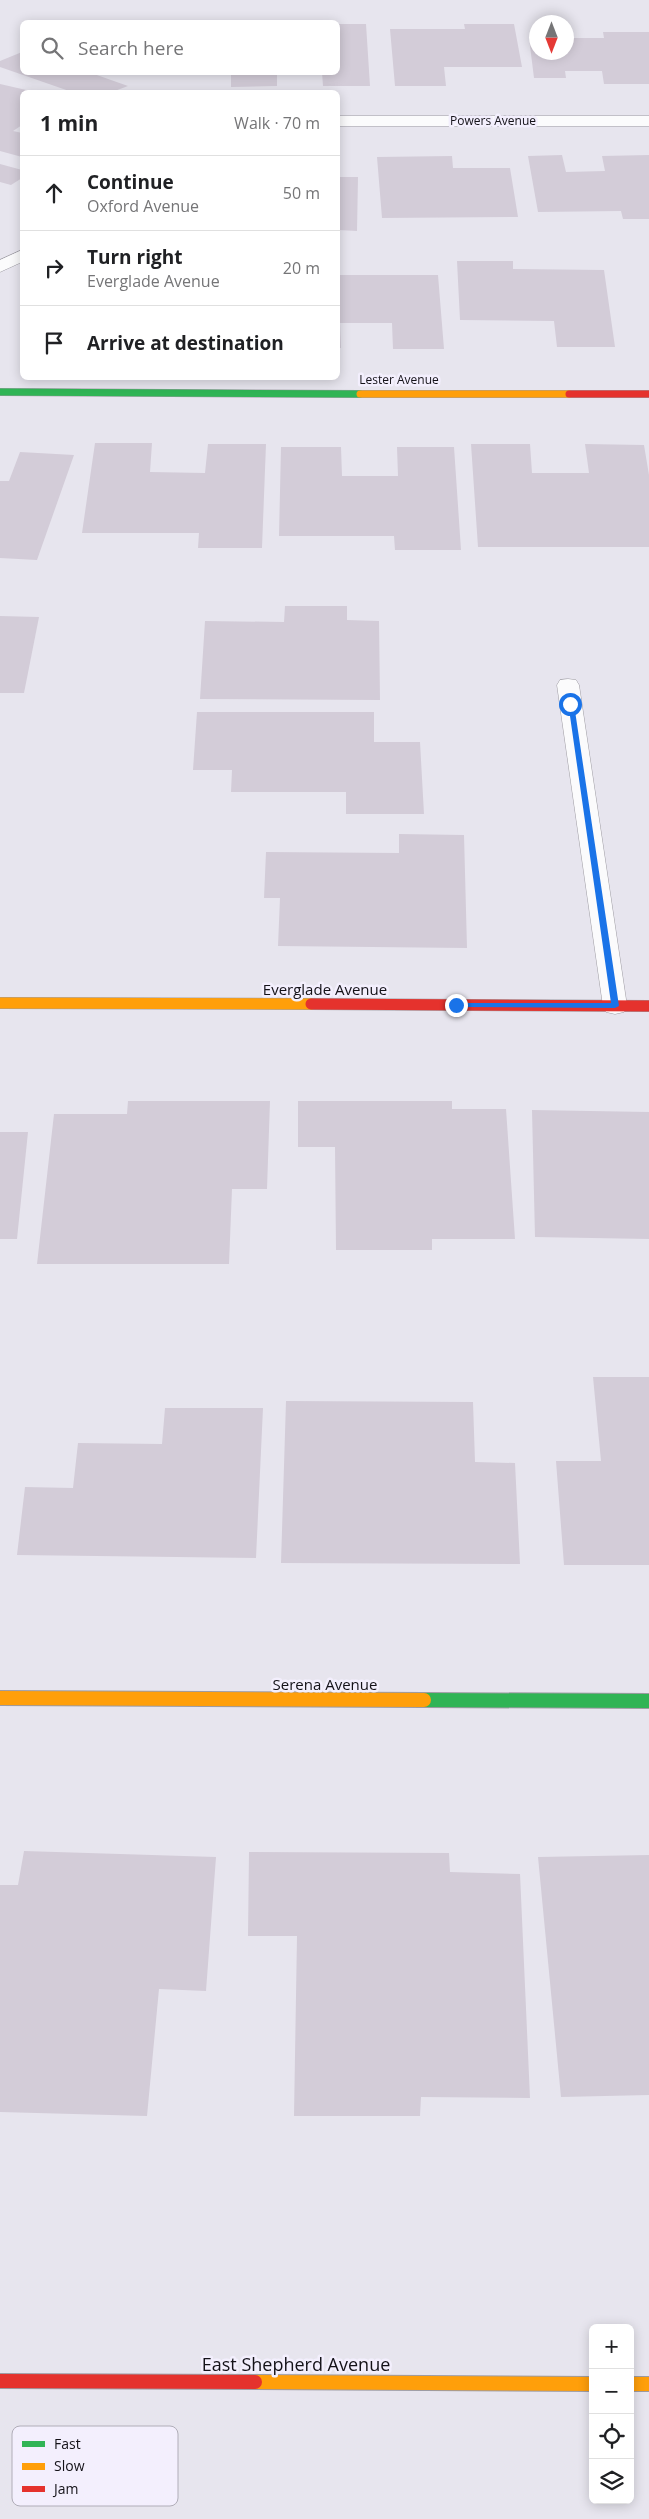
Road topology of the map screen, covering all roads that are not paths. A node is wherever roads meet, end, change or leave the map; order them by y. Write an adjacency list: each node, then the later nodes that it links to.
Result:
1 (340, 121): 2 (street, Powers Avenue)
2 (649, 121)
3 (20, 256): 4 (street)
4 (0, 267)
5 (0, 392): 6 (street, Lester Avenue)
6 (649, 394)
7 (568, 685): 9 (street)
8 (0, 1004): 9 (street, Everglade Avenue)
9 (615, 1006): 10 (street, Everglade Avenue)
10 (649, 1006)
11 (0, 1698): 12 (street, Serena Avenue)
12 (649, 1701)
13 (0, 2381): 14 (street, East Shepherd Avenue)
14 (589, 2384)
15 (634, 2384): 16 (street)
16 (649, 2384)

